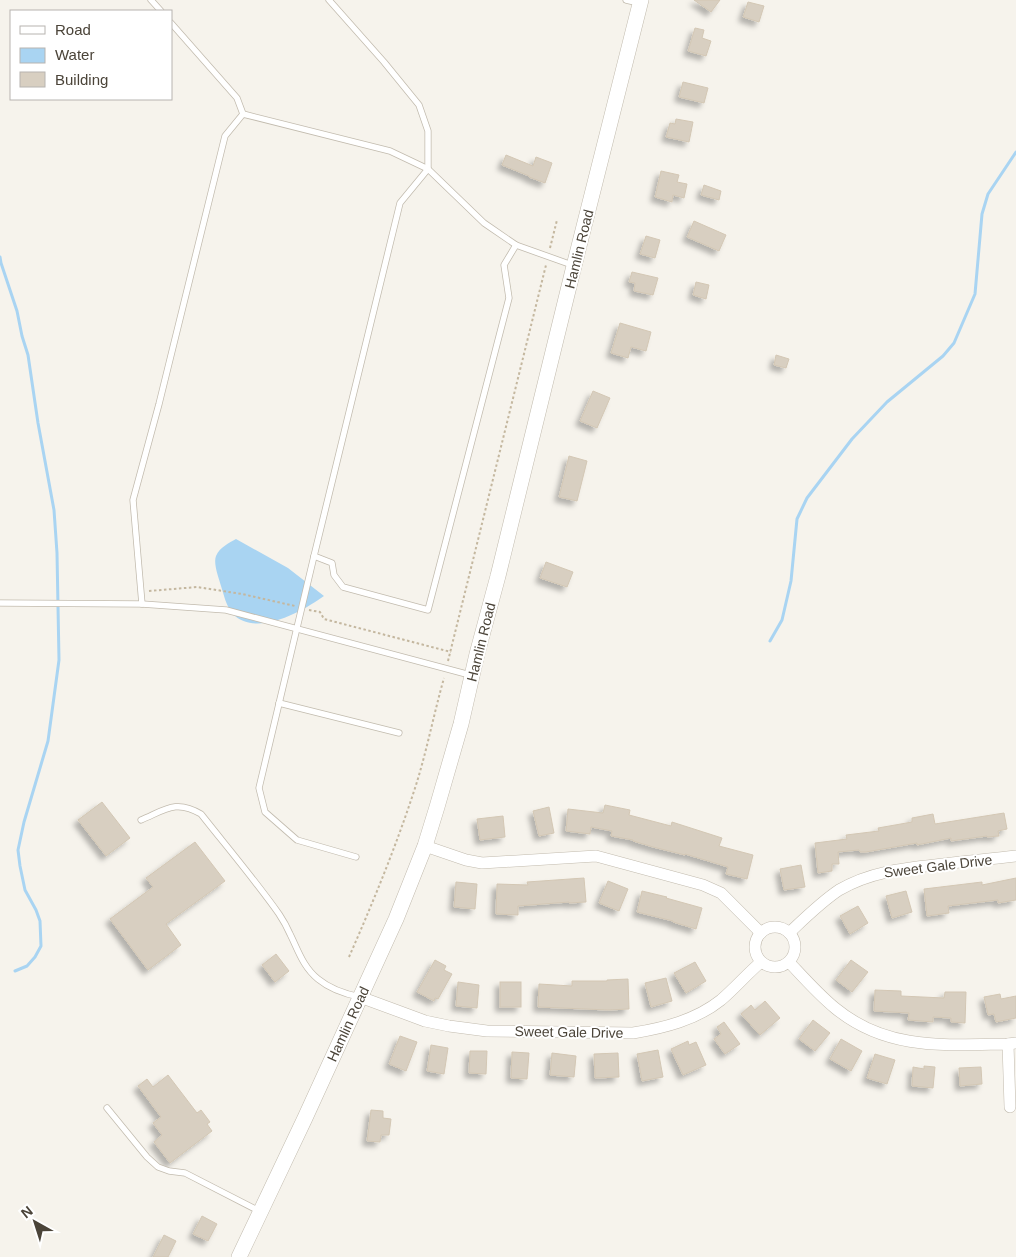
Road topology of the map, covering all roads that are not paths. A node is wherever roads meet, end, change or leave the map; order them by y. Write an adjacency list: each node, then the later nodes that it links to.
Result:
1 (151, 0): 4 (lane)
2 (329, 0): 7 (lane)
3 (636, 1): 9 (street, Hamlin Road)
4 (160, 10)
5 (172, 24): 6 (lane)
6 (243, 114): 7 (lane); 12 (lane)
7 (428, 169): 8 (lane); 10 (lane)
8 (516, 245): 9 (lane); 10 (lane)
9 (574, 266): 14 (street, Hamlin Road)
10 (314, 556): 13 (lane)
11 (0, 603): 12 (lane)
12 (142, 604): 13 (lane)
13 (297, 628): 14 (lane); 15 (lane)
14 (472, 675): 18 (street, Hamlin Road)
15 (279, 703): 16 (lane); 20 (lane)
16 (399, 733)
17 (141, 820): 25 (lane)
18 (424, 846): 21 (street); 25 (street, Hamlin Road)
19 (1016, 856): 22 (street, Sweet Gale Drive)
20 (356, 857)
21 (761, 933): 22 (street); 23 (street)
22 (789, 933): 24 (street)
23 (761, 962): 24 (street); 25 (street, Sweet Gale Drive)
24 (789, 962): 26 (street)
25 (360, 997): 29 (street, Hamlin Road)
26 (1012, 1043): 27 (street)
27 (1010, 1107)
28 (107, 1108): 29 (lane)
29 (261, 1212): 30 (street, Hamlin Road)
30 (239, 1257)

